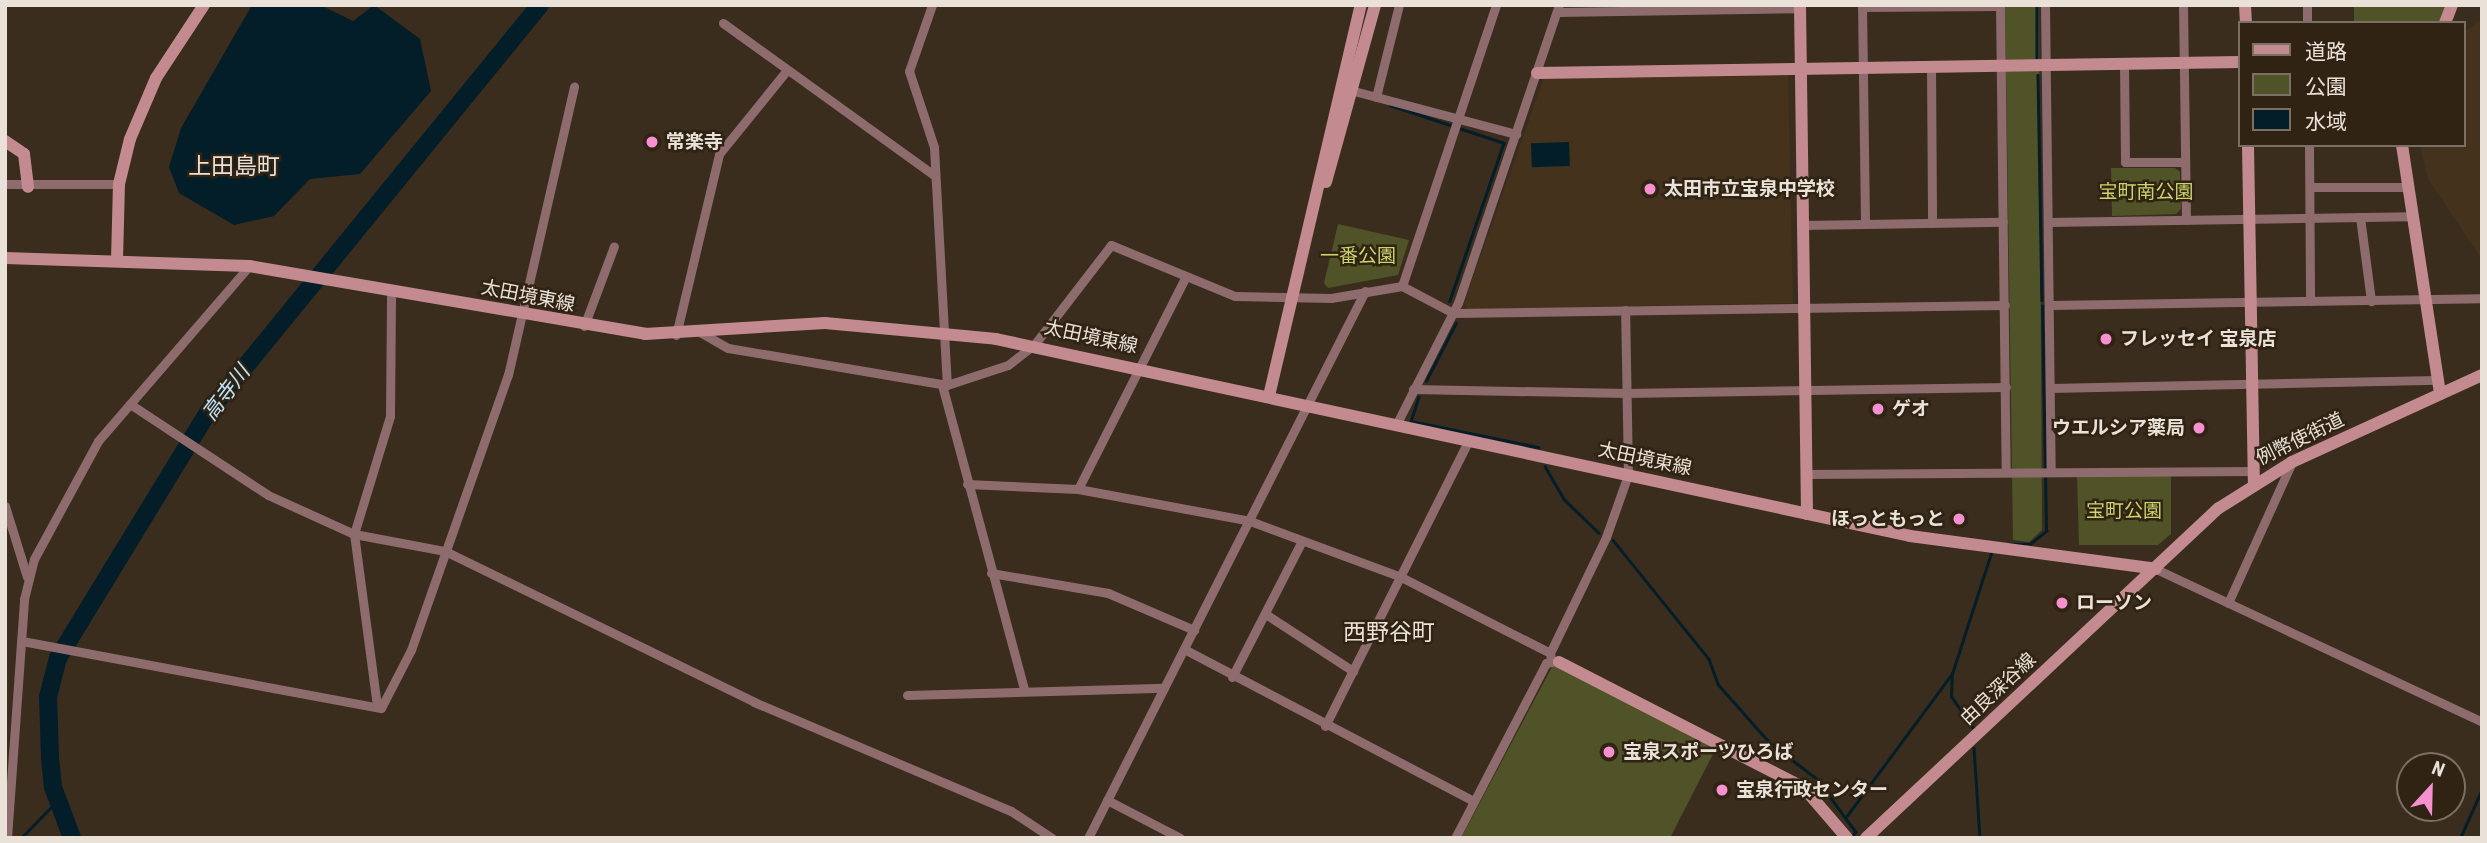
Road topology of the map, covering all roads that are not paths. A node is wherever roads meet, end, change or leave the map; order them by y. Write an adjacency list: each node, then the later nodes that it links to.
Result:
1 (204, 5): 37 (street)
2 (933, 5): 35 (street)
3 (1361, 5): 59 (street)
4 (1375, 5): 26 (street)
5 (1399, 5): 27 (street)
6 (1496, 5): 28 (street)
7 (2045, 5): 18 (street)
8 (2183, 5): 16 (street)
9 (1862, 6): 10 (street); 21 (street)
10 (2000, 6): 20 (street)
11 (1737, 7): 12 (street); 13 (street)
12 (1800, 7): 22 (street)
13 (1558, 9): 24 (street)
14 (723, 23): 23 (street)
15 (2238, 62): 16 (street)
16 (2184, 63): 17 (street); 34 (street)
17 (2124, 64): 18 (street); 34 (street)
18 (2046, 66): 20 (street); 47 (street)
19 (1931, 67): 20 (street); 21 (street); 48 (street)
20 (2000, 67): 46 (street)
21 (1863, 68): 22 (street); 49 (street)
22 (1801, 69): 24 (street); 50 (street)
23 (787, 70): 35 (street); 74 (street)
24 (1537, 73): 29 (street)
25 (574, 86): 69 (street)
26 (1354, 91): 27 (street); 59 (street)
27 (1376, 97): 28 (street)
28 (1458, 118): 29 (street); 56 (street)
29 (1516, 134): 70 (street)
30 (5, 141): 38 (street)
31 (2248, 147): 44 (street)
32 (2309, 147): 39 (street)
33 (2402, 147): 40 (street)
34 (2186, 162): 45 (street)
35 (935, 176): 72 (street)
36 (5, 184): 38 (street)
37 (119, 184): 38 (street); 53 (street)
38 (28, 187)
39 (2310, 187): 40 (street); 43 (street)
40 (2406, 187): 41 (street)
41 (2411, 216): 42 (street); 61 (street)
42 (2360, 217): 43 (street); 63 (street)
43 (2310, 218): 44 (street); 62 (street)
44 (2248, 219): 45 (street); 64 (street)
45 (2186, 220): 47 (street)
46 (2003, 222): 48 (street); 66 (street)
47 (2048, 222): 65 (street)
48 (1932, 223): 49 (street)
49 (1865, 224): 50 (street)
50 (1803, 225): 67 (street)
51 (614, 246): 71 (street)
52 (5, 258): 53 (street, 太田境東線)
53 (117, 260): 54 (street, 太田境東線)
54 (250, 266): 57 (street, 太田境東線); 88 (street)
55 (1185, 278): 59 (street); 75 (street); 76 (street)
56 (1402, 286): 58 (street); 70 (street)
57 (391, 290): 69 (street, 太田境東線); 103 (street)
58 (1365, 290): 59 (street); 89 (street)
59 (1292, 294): 87 (street)
60 (2482, 298): 61 (street)
61 (2424, 300): 63 (street); 78 (street)
62 (2310, 301): 63 (street); 64 (street)
63 (2371, 301)
64 (2249, 302): 65 (street); 80 (street)
65 (2049, 304): 82 (street)
66 (2005, 305): 67 (street); 81 (street)
67 (1804, 307): 68 (street); 84 (street)
68 (1625, 310): 70 (street); 85 (street)
69 (518, 313): 71 (street, 太田境東線); 105 (street)
70 (1453, 313): 83 (street)
71 (584, 326): 74 (street, 太田境東線)
72 (942, 331): 73 (street, 太田境東線); 75 (street, 太田境東線); 79 (street)
73 (699, 332): 74 (street, 太田境東線); 79 (street)
74 (676, 335)
75 (1034, 345): 76 (street, 太田境東線); 79 (street)
76 (1141, 367): 87 (street, 太田境東線); 99 (street)
77 (2482, 375): 86 (street, 例幣使街道)
78 (2438, 380): 80 (street); 86 (street)
79 (944, 385): 98 (street)
80 (2250, 385): 82 (street); 97 (street)
81 (2006, 387): 84 (street); 93 (street)
82 (2050, 388): 94 (street)
83 (1413, 389): 85 (street); 90 (street)
84 (1805, 391): 85 (street); 95 (street)
85 (1626, 393): 96 (street)
86 (2440, 394): 92 (street, 例幣使街道)
87 (1269, 396): 89 (street, 太田境東線)
88 (130, 404): 103 (street); 108 (street)
89 (1308, 404): 90 (street, 太田境東線); 102 (street)
90 (1396, 425): 91 (street, 太田境東線)
91 (1469, 440): 96 (street, 太田境東線); 109 (street)
92 (2292, 463): 97 (street, 例幣使街道); 110 (street)
93 (2006, 470): 94 (street); 95 (street)
94 (2051, 470): 97 (street)
95 (1806, 474): 101 (street)
96 (1628, 475): 101 (street, 太田境東線); 115 (street)
97 (2253, 477): 106 (street, 例幣使街道)
98 (967, 484): 99 (street); 107 (street)
99 (1078, 489): 102 (street)
100 (5, 506): 108 (street)
101 (1807, 514): 106 (street, 太田境東線)
102 (1250, 521): 104 (street); 112 (street)
103 (354, 534): 105 (street); 121 (street)
104 (1302, 541): 109 (street); 111 (street)
105 (445, 551): 121 (street); 127 (street)
106 (2156, 569): 110 (street); 132 (street, 由良深谷線)
107 (991, 573): 112 (street); 119 (street)
108 (27, 577): 113 (street)
109 (1401, 578): 115 (street); 116 (street)
110 (2228, 603): 122 (street)
111 (1267, 615): 116 (street); 117 (street)
112 (1194, 630): 114 (street)
113 (22, 641): 121 (street); 126 (street)
114 (1184, 649): 117 (street); 118 (street)
115 (1553, 659): 125 (street); 131 (street)
116 (1353, 671): 123 (street)
117 (1232, 677): 123 (street)
118 (1164, 688): 119 (street); 124 (street)
119 (1024, 689): 120 (street)
120 (907, 695)
121 (377, 706)
122 (2482, 722)
123 (1325, 726): 125 (street)
124 (1107, 800): 128 (street); 129 (street)
125 (1474, 801): 130 (street)
126 (7, 838)
127 (1052, 838)
128 (1088, 838)
129 (1180, 838)
130 (1455, 838)
131 (1847, 838)
132 (1866, 838)

